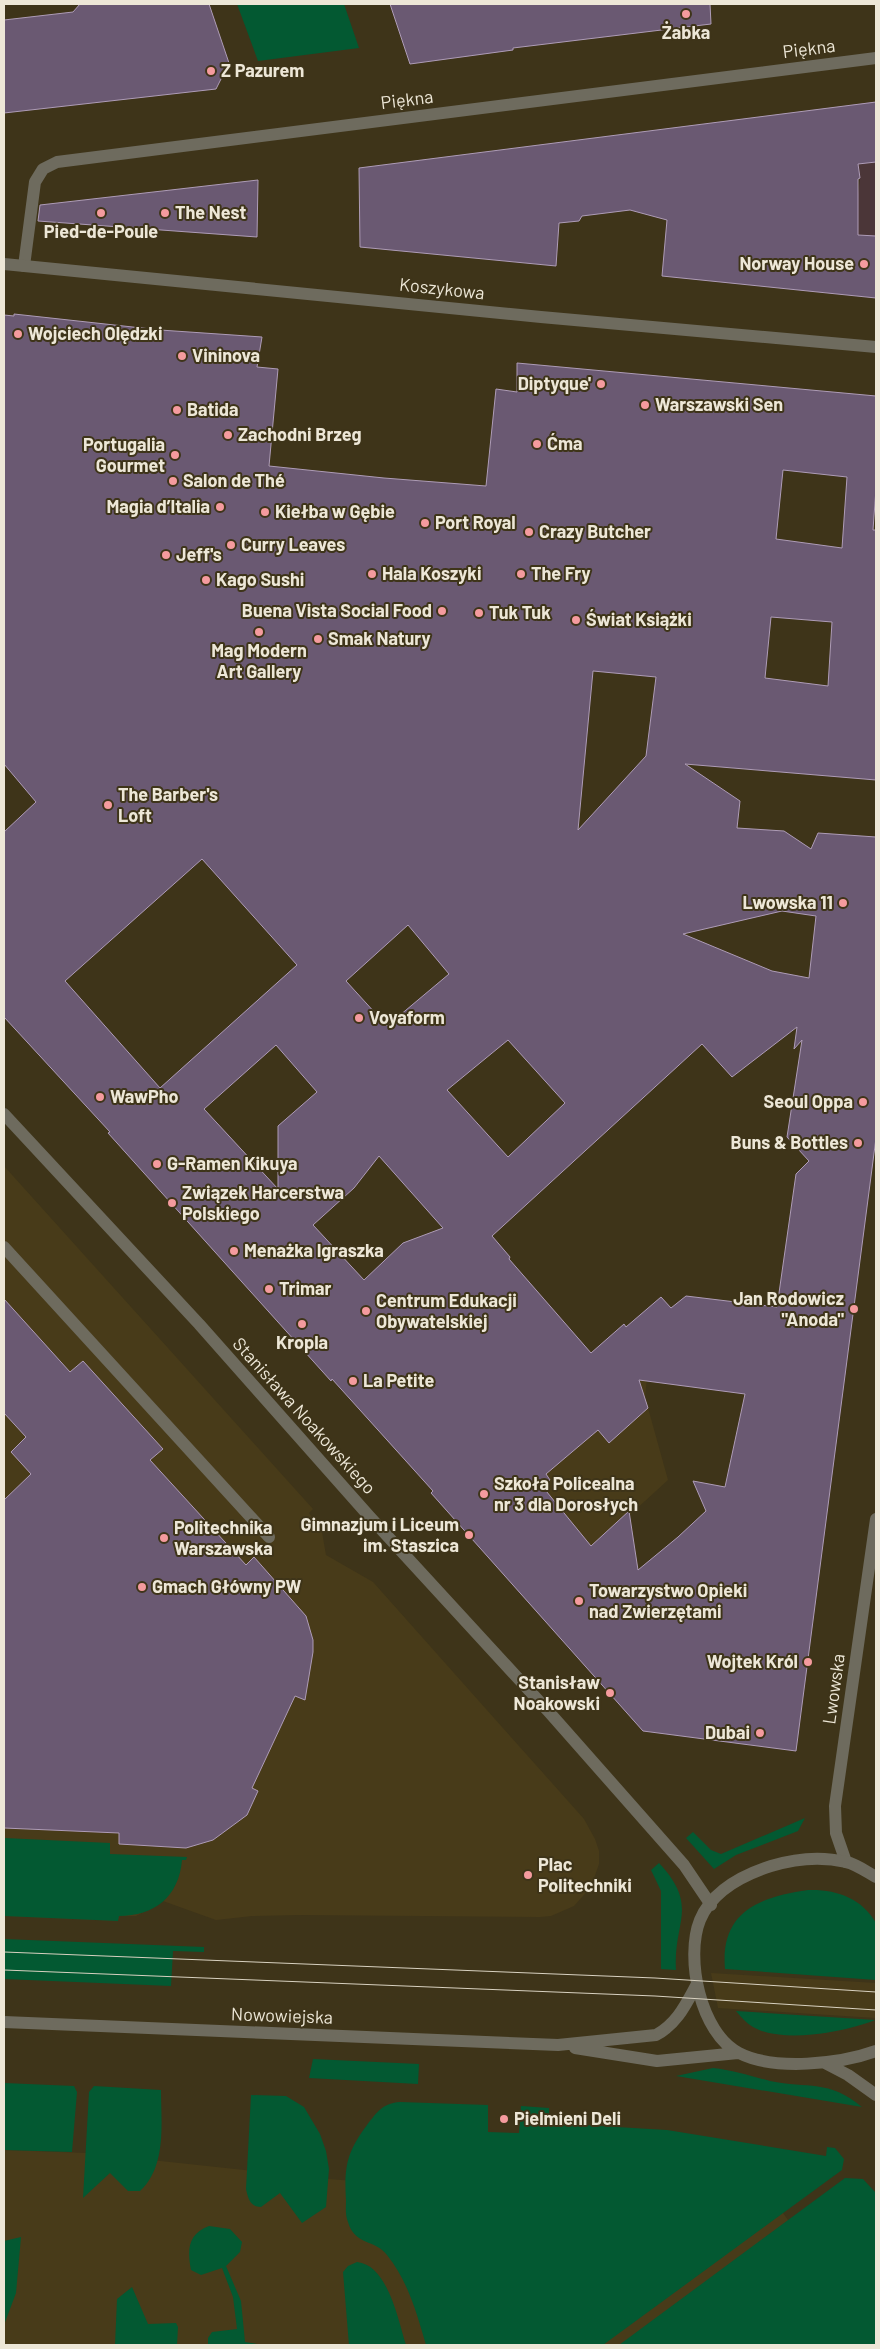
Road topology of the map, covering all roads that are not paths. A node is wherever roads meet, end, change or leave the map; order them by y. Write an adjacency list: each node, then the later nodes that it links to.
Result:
1 (876, 58): 3 (street, Piękna)
2 (4, 264): 3 (street, Koszykowa)
3 (24, 266): 4 (street, Koszykowa)
4 (876, 347)
5 (4, 1114): 11 (street, Stanisława Noakowskiego)
6 (4, 1248): 8 (street)
7 (876, 1519): 9 (street, Lwowska)
8 (269, 1537)
9 (846, 1862): 10 (street); 11 (street)
10 (876, 1877)
11 (711, 1905): 12 (street)
12 (698, 1984): 14 (street, Nowowiejska); 16 (street)
13 (4, 2022): 14 (street, Nowowiejska)
14 (558, 2045): 16 (street, Nowowiejska)
15 (876, 2051): 17 (street)
16 (738, 2053): 17 (street)
17 (825, 2062): 18 (street)
18 (876, 2095)

